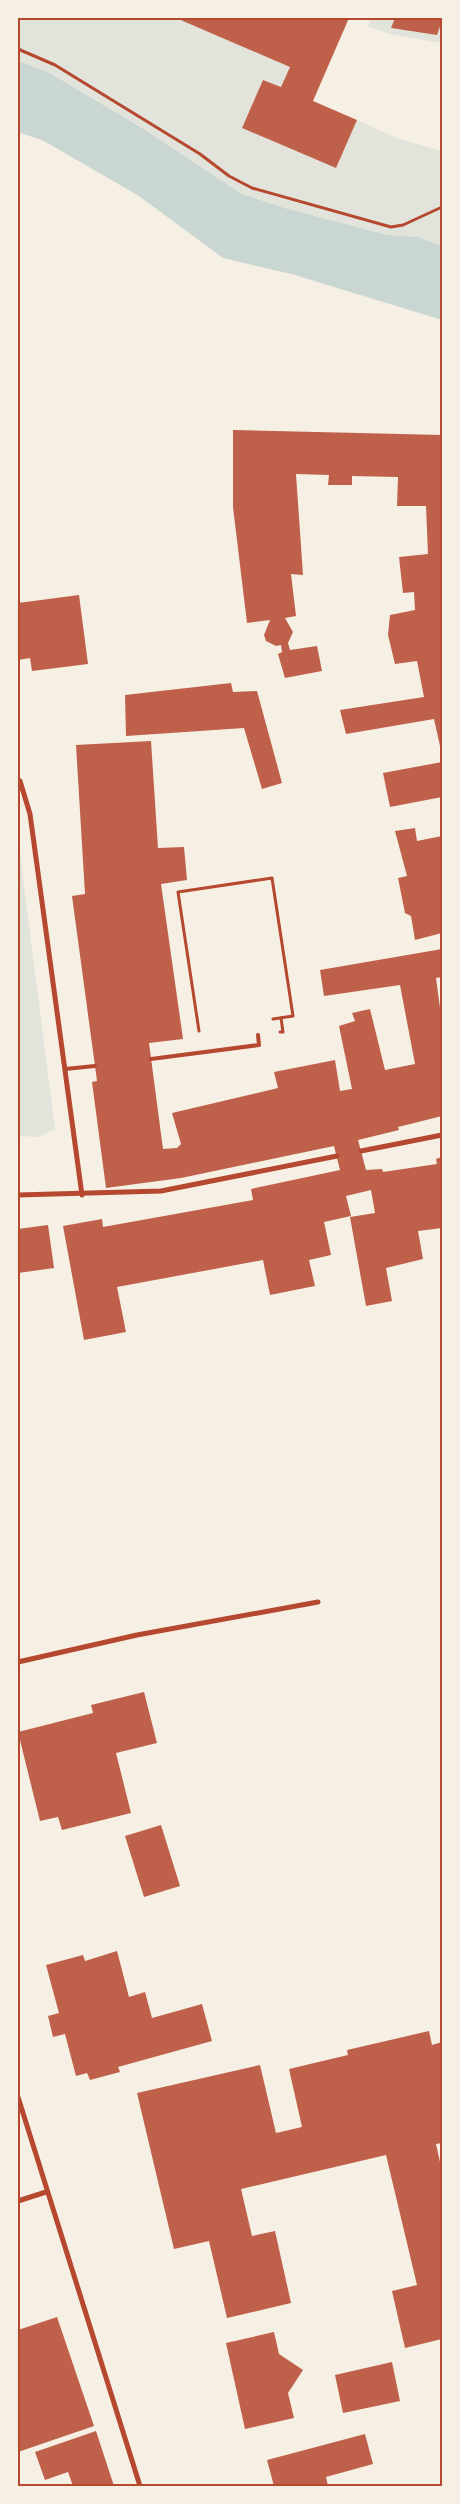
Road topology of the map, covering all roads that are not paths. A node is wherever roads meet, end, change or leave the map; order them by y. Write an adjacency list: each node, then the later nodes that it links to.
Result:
1 (18, 780): 5 (street)
2 (258, 1036): 3 (lane)
3 (151, 1059)
4 (95, 1066): 5 (lane)
5 (65, 1069): 12 (street)
6 (442, 1135): 7 (street)
7 (361, 1151)
8 (337, 1156): 12 (street)
9 (18, 1190): 10 (street)
10 (31, 1193): 11 (street); 12 (street)
11 (18, 1195)
12 (82, 1195)
13 (318, 1602): 14 (street)
14 (18, 1662)
15 (18, 2097): 16 (street)
16 (46, 2192): 17 (street); 18 (street)
17 (18, 2201)
18 (140, 2486)

